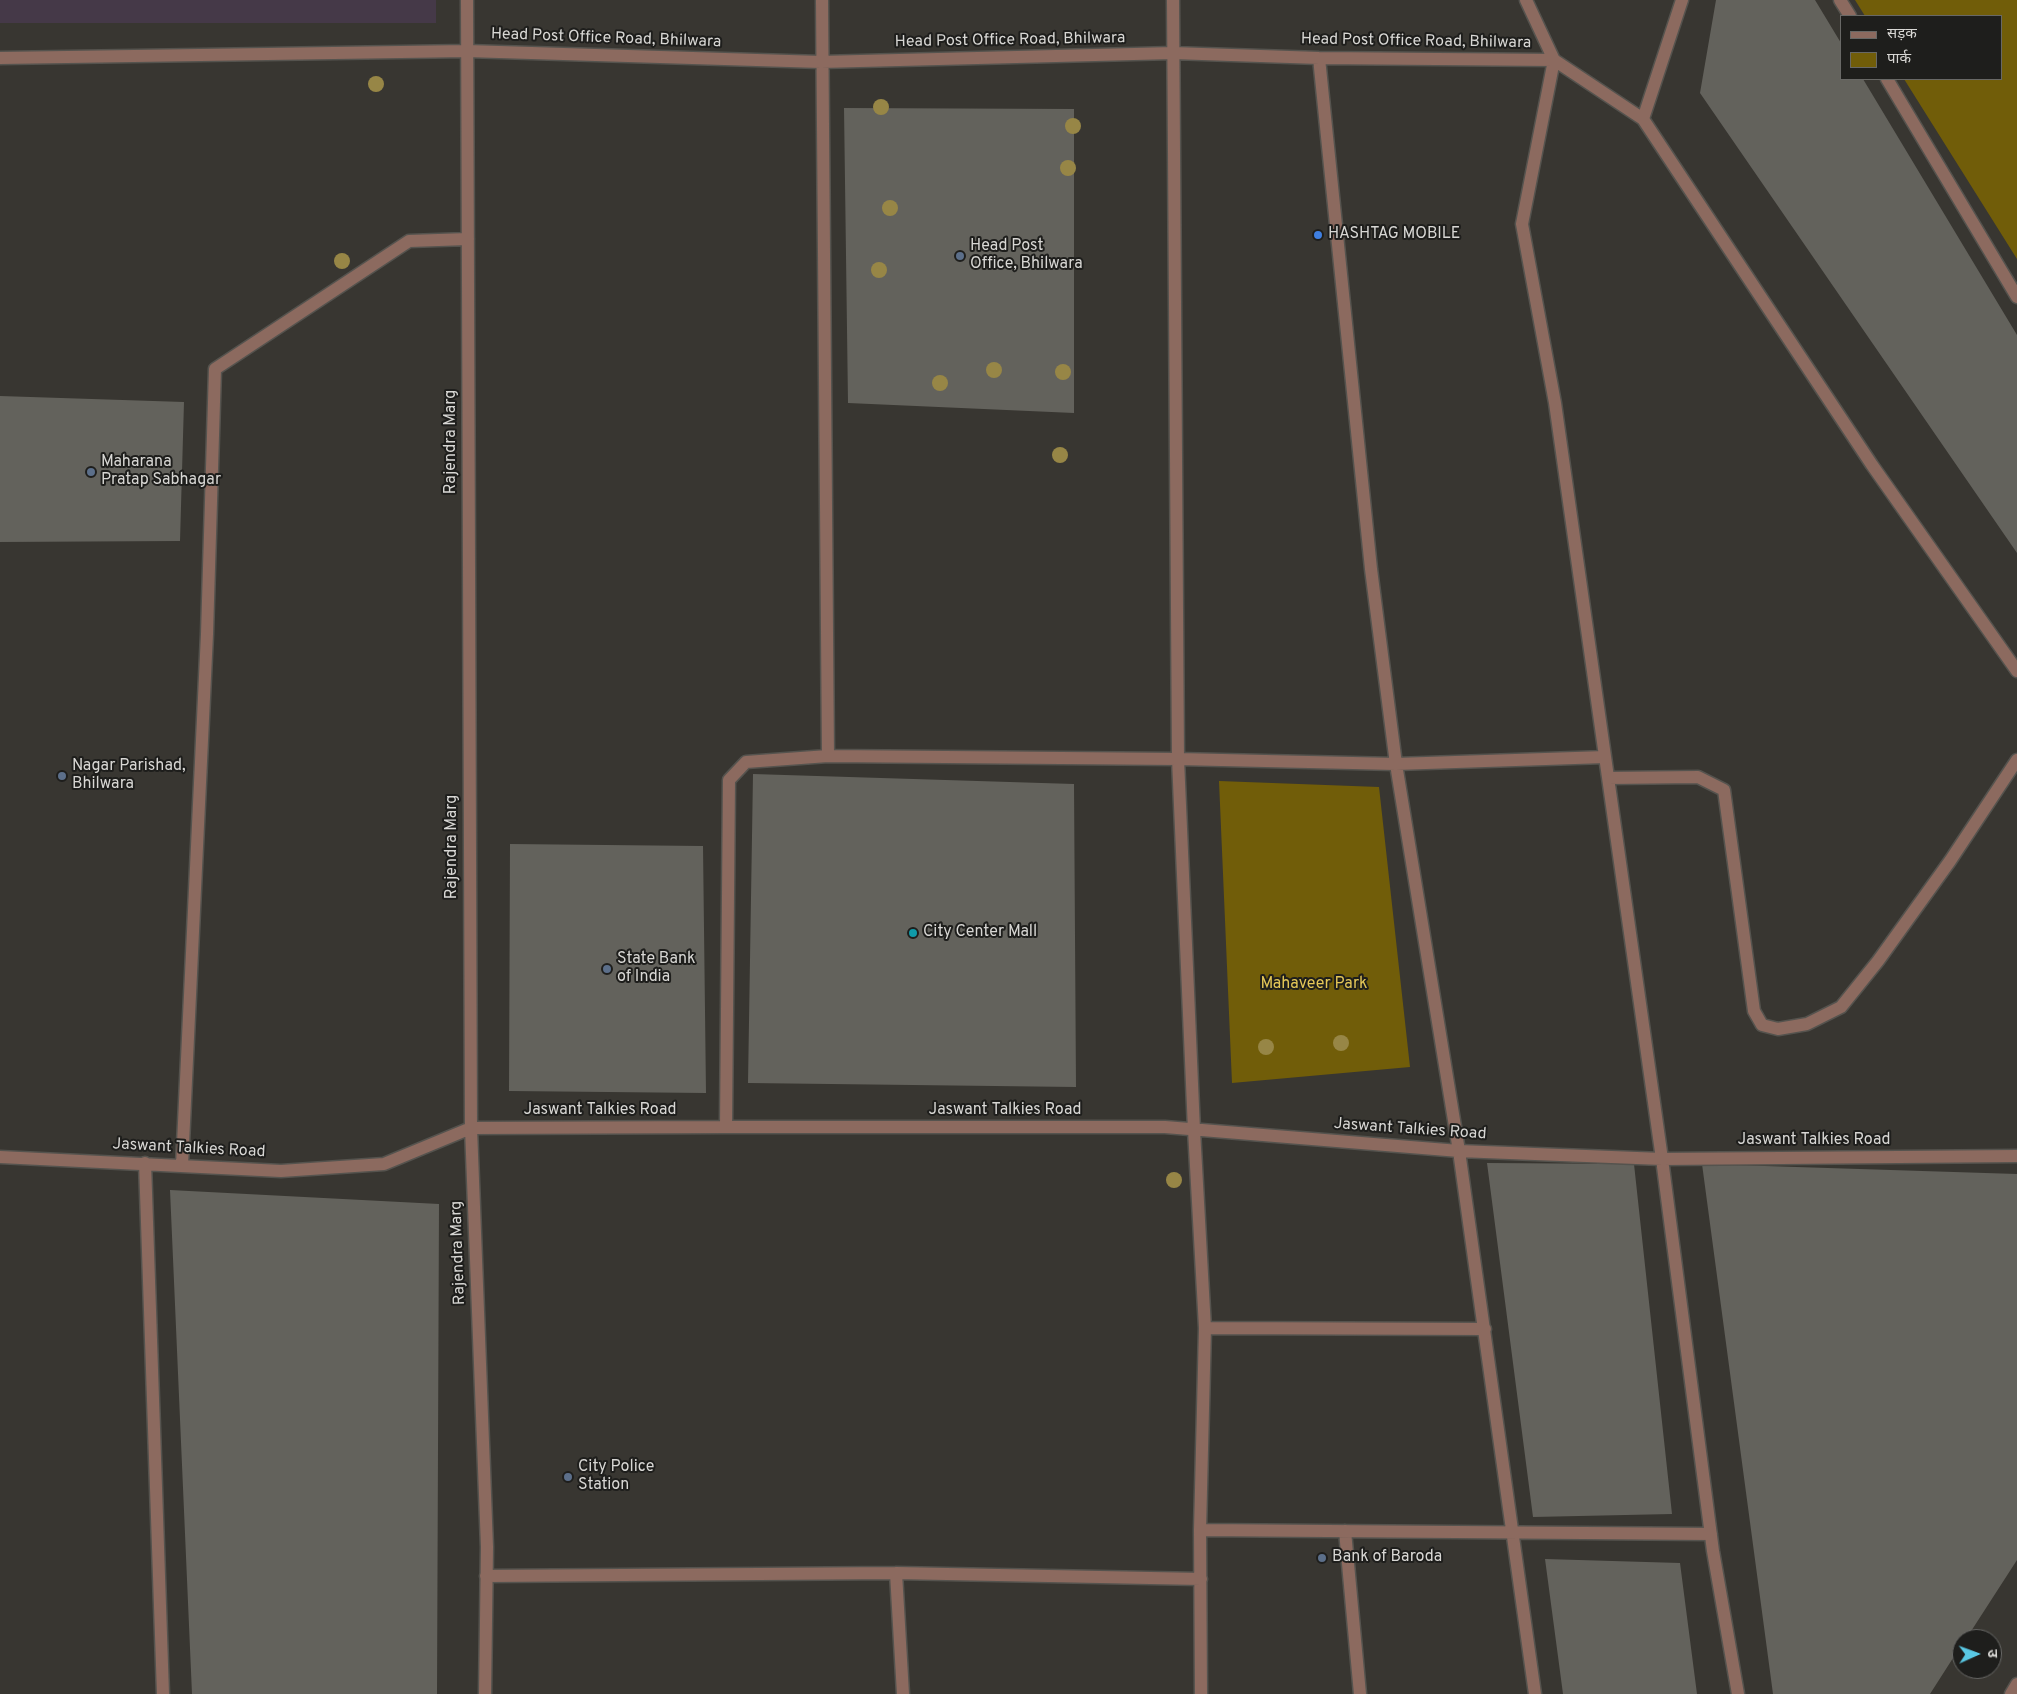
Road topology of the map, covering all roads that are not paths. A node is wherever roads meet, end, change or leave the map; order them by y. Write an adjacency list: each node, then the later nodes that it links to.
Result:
1 (467, 0): 8 (street, Rajendra Marg)
2 (822, 0): 13 (street)
3 (1173, 0): 9 (street)
4 (1526, 0): 12 (street)
5 (1682, 0): 15 (street)
6 (1840, 0): 7 (street)
7 (1849, 15)
8 (467, 52): 10 (street, Head Post Office Road, Bhilwara); 13 (street, Head Post Office Road, Bhilwara); 16 (street, Rajendra Marg)
9 (1173, 53): 11 (street, Head Post Office Road, Bhilwara); 13 (street, Head Post Office Road, Bhilwara); 21 (street)
10 (0, 58)
11 (1319, 58): 12 (street, Head Post Office Road, Bhilwara); 23 (street)
12 (1554, 60): 15 (street); 20 (street)
13 (821, 62): 19 (street)
14 (1888, 80): 17 (street)
15 (1643, 119): 18 (street)
16 (468, 239): 25 (street, Rajendra Marg); 33 (street)
17 (2017, 297)
18 (2017, 671)
19 (828, 756): 21 (street); 26 (street)
20 (1605, 757): 23 (street); 24 (street)
21 (1178, 759): 23 (street); 27 (street)
22 (2017, 760): 24 (street)
23 (1396, 764): 28 (street)
24 (1608, 778): 31 (street)
25 (471, 1128): 26 (street, Jaswant Talkies Road); 33 (street, Jaswant Talkies Road); 41 (street, Rajendra Marg)
26 (726, 1128): 27 (street, Jaswant Talkies Road)
27 (1194, 1130): 28 (street, Jaswant Talkies Road); 34 (street)
28 (1459, 1151): 31 (street, Jaswant Talkies Road); 35 (street)
29 (2017, 1156): 31 (street, Jaswant Talkies Road)
30 (0, 1157): 32 (street, Jaswant Talkies Road)
31 (1662, 1159): 39 (street)
32 (145, 1163): 33 (street, Jaswant Talkies Road); 44 (street)
33 (182, 1165)
34 (1205, 1328): 35 (street); 36 (street)
35 (1485, 1329): 38 (street)
36 (1200, 1530): 37 (street); 42 (street)
37 (1345, 1532): 38 (street); 48 (street)
38 (1512, 1533): 39 (street); 49 (street)
39 (1710, 1534): 50 (street)
40 (896, 1573): 41 (street); 42 (street); 46 (street)
41 (486, 1576): 45 (street, Rajendra Marg)
42 (1201, 1579): 47 (street)
43 (2017, 1684): 51 (street)
44 (163, 1694)
45 (485, 1694)
46 (904, 1694)
47 (1201, 1694)
48 (1360, 1694)
49 (1535, 1694)
50 (1738, 1694)
51 (2010, 1694)

